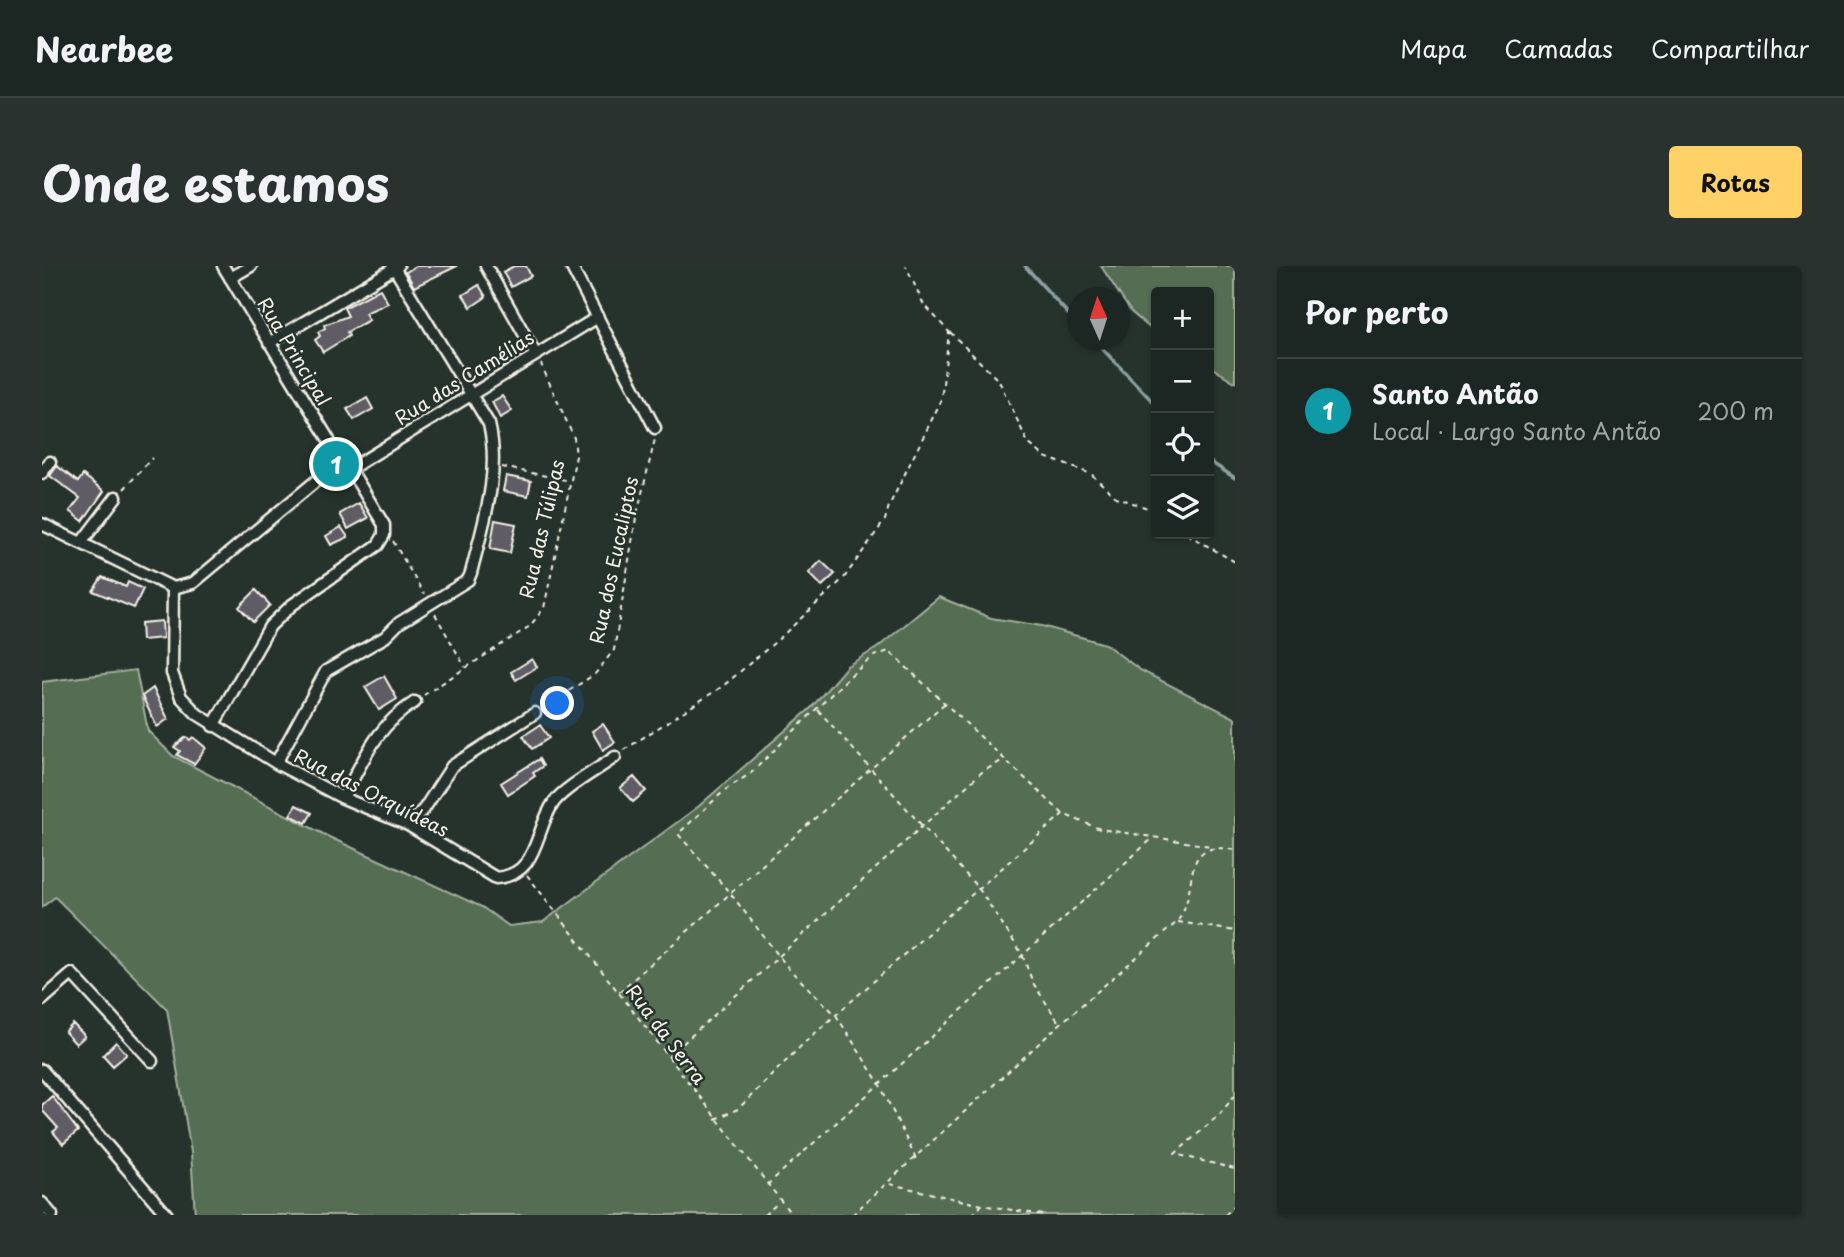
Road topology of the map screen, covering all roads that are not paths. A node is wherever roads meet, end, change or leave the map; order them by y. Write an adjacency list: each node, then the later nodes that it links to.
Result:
1 (223, 266): 6 (street, Rua Principal)
2 (251, 266): 6 (street)
3 (486, 266): 9 (street)
4 (571, 266): 7 (street)
5 (395, 267): 8 (street); 10 (street)
6 (230, 278): 8 (street, Rua Principal)
7 (598, 317): 9 (street, Rua das Camélias); 11 (street)
8 (269, 343): 12 (street, Rua Principal)
9 (535, 353): 10 (street, Rua das Camélias)
10 (470, 394): 14 (street, Rua das Camélias); 25 (street)
11 (655, 428)
12 (333, 455): 14 (street); 15 (street)
13 (50, 462): 16 (street)
14 (347, 469): 15 (street); 23 (street)
15 (328, 471): 20 (street)
16 (42, 473)
17 (117, 498): 19 (street)
18 (42, 524): 19 (street)
19 (81, 543): 20 (street)
20 (173, 588): 23 (street, Rua das Orquídeas)
21 (415, 702): 26 (street)
22 (535, 713): 27 (street)
23 (213, 726): 25 (street, Rua das Orquídeas)
24 (615, 757): 27 (street, Rua das Orquídeas)
25 (276, 763): 26 (street, Rua das Orquídeas)
26 (343, 798): 27 (street, Rua das Orquídeas)
27 (408, 825)
28 (42, 1000): 29 (street)
29 (152, 1061)
30 (42, 1070): 33 (street)
31 (42, 1203): 32 (street)
32 (52, 1215)
33 (167, 1215)

